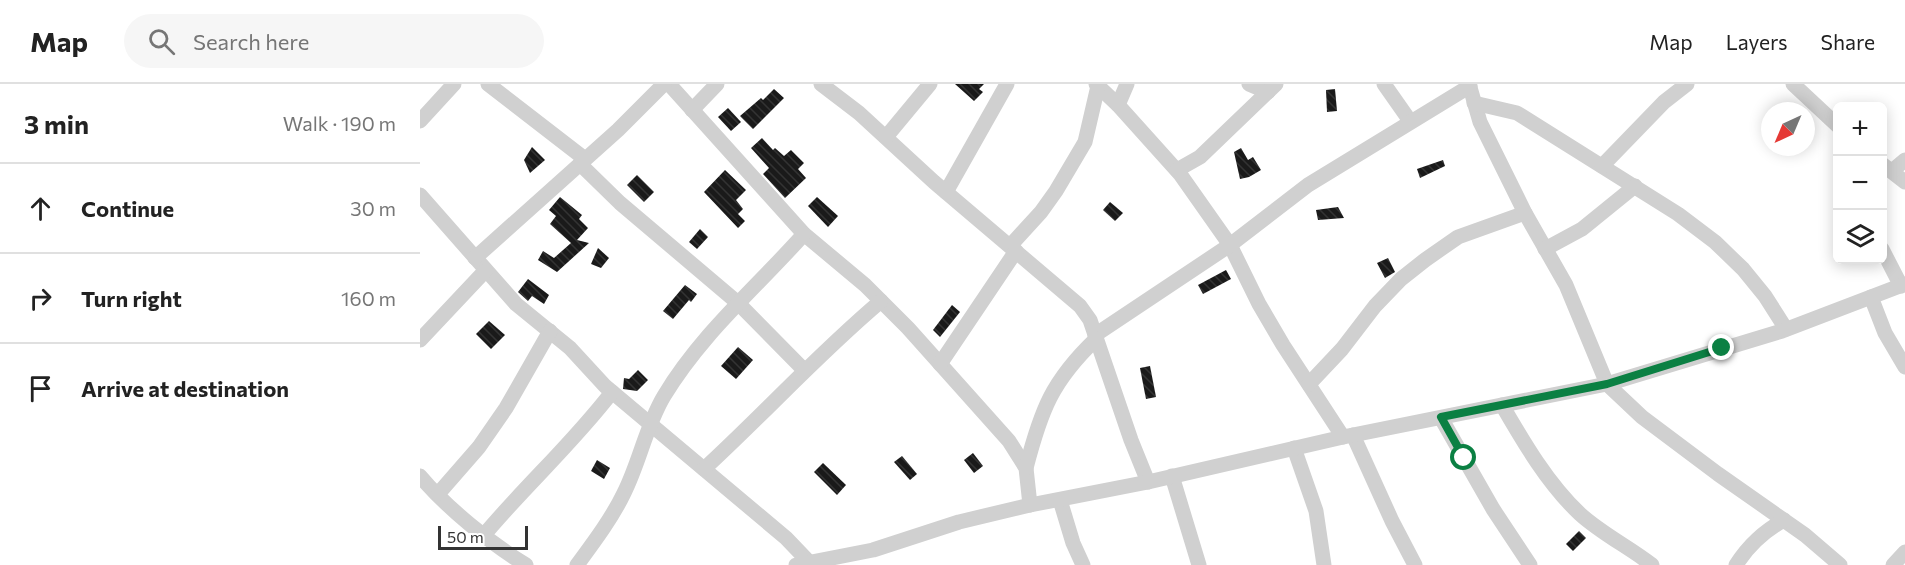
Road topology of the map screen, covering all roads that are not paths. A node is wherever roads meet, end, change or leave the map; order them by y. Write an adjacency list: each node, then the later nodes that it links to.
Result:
1 (454, 84): 20 (street)
2 (488, 84): 25 (street)
3 (664, 84): 25 (street)
4 (669, 84): 19 (street)
5 (717, 84): 19 (street)
6 (821, 84): 23 (street)
7 (930, 84): 23 (street)
8 (1007, 84): 32 (street)
9 (1127, 84): 18 (street)
10 (1249, 84): 16 (street)
11 (1383, 84): 21 (street)
12 (1687, 84): 26 (street)
13 (1793, 84): 22 (street)
14 (1097, 85): 18 (street); 37 (street)
15 (1470, 85): 17 (street); 21 (street)
16 (1272, 88): 28 (street)
17 (1474, 103): 26 (street); 34 (street)
18 (1118, 105): 28 (street)
19 (692, 110): 35 (street)
20 (420, 121)
21 (1410, 121): 36 (street)
22 (1833, 121)
23 (886, 137): 32 (street)
24 (1905, 160): 27 (street)
25 (582, 161): 39 (street); 45 (street)
26 (1602, 166): 31 (street)
27 (1887, 169)
28 (1177, 170): 36 (street)
29 (1887, 170): 30 (street)
30 (1905, 182)
31 (1635, 186): 38 (street); 46 (street)
32 (946, 192): 37 (street)
33 (420, 195): 39 (street)
34 (1525, 213): 38 (street); 53 (street)
35 (804, 234): 44 (street); 45 (street)
36 (1230, 245): 48 (street); 53 (street)
37 (1013, 248): 48 (street); 50 (street)
38 (1545, 249): 54 (street)
39 (475, 258): 41 (street)
40 (1887, 258): 42 (street)
41 (485, 271): 47 (street); 49 (street)
42 (1903, 285): 43 (street)
43 (1871, 297): 46 (street); 51 (street)
44 (881, 301): 50 (street); 52 (street)
45 (738, 303): 52 (street); 58 (street)
46 (1786, 329): 54 (street)
47 (549, 331): 55 (street); 66 (street)
48 (1095, 337): 61 (street); 65 (street)
49 (420, 340)
50 (940, 364): 61 (street)
51 (1905, 367)
52 (804, 370): 62 (street)
53 (1309, 384): 59 (street)
54 (1607, 384): 56 (street); 69 (street)
55 (612, 392): 58 (street); 70 (street)
56 (1502, 405): 57 (street); 82 (street)
57 (1441, 417): 59 (street); 81 (street)
58 (650, 423): 62 (street); 75 (street)
59 (1348, 436): 60 (street); 80 (street)
60 (1294, 448): 64 (street); 79 (street)
61 (1026, 468): 68 (street)
62 (704, 469): 73 (street)
63 (420, 476): 66 (street)
64 (1172, 476): 65 (street); 78 (street)
65 (1148, 482): 67 (street)
66 (438, 494): 70 (street)
67 (1060, 500): 68 (street); 77 (street)
68 (1030, 505): 71 (street)
69 (1784, 520): 83 (street); 84 (street)
70 (484, 535): 74 (street)
71 (873, 550): 73 (street); 76 (street)
72 (1905, 552): 85 (street)
73 (802, 563)
74 (526, 565)
75 (577, 565)
76 (868, 565)
77 (1083, 565)
78 (1199, 565)
79 (1324, 565)
80 (1414, 565)
81 (1530, 565)
82 (1652, 565)
83 (1736, 565)
84 (1840, 565)
85 (1893, 565)

